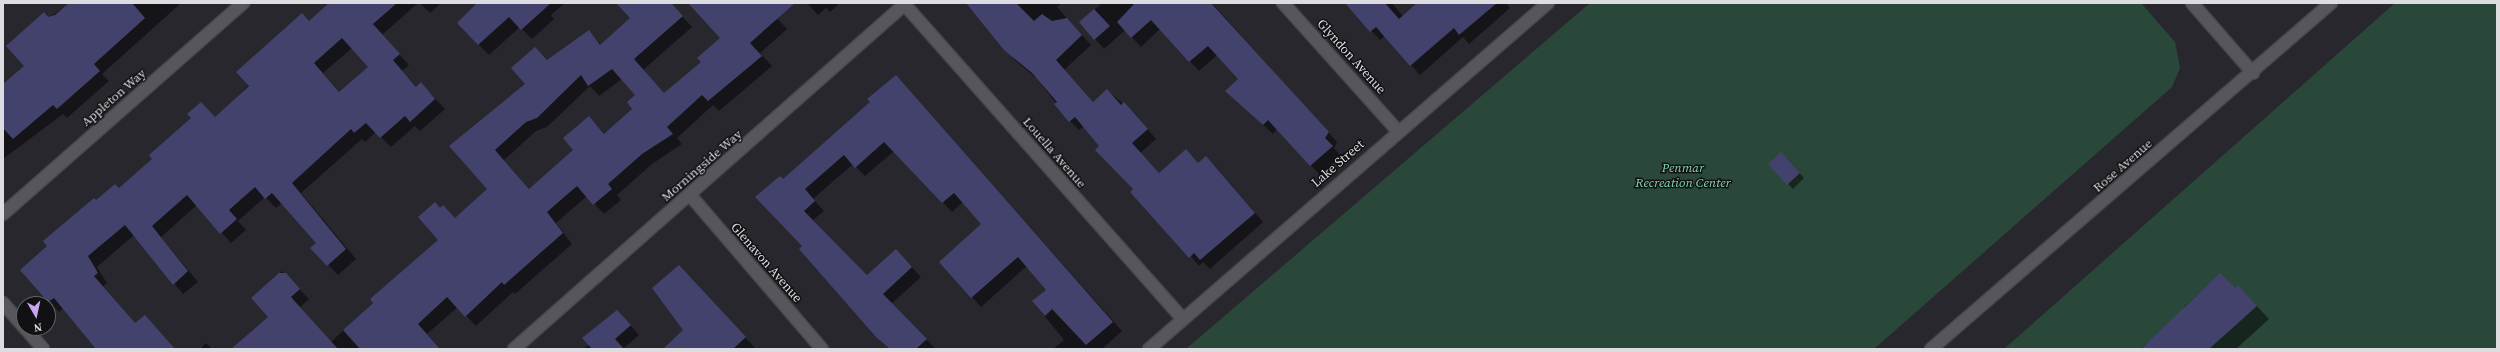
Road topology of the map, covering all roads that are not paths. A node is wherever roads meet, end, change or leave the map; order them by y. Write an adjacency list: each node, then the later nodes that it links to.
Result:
1 (243, 3): 10 (street, Appleton Way)
2 (1283, 3): 8 (street, Glyndon Avenue)
3 (1548, 3): 8 (street, Lake Street)
4 (2192, 3): 7 (street)
5 (2331, 3): 7 (street, Rose Avenue)
6 (906, 4): 9 (street, Morningside Way); 13 (street, Louella Avenue)
7 (2253, 73): 19 (street, Rose Avenue)
8 (1398, 131): 13 (street, Lake Street)
9 (690, 195): 16 (street, Morningside Way); 17 (street, Glenavon Avenue)
10 (3, 214)
11 (3, 303): 12 (street)
12 (16, 318)
13 (1183, 319): 18 (street, Lake Street)
14 (32, 336): 15 (street)
15 (43, 349)
16 (514, 349)
17 (822, 349)
18 (1149, 349)
19 (1932, 349)

